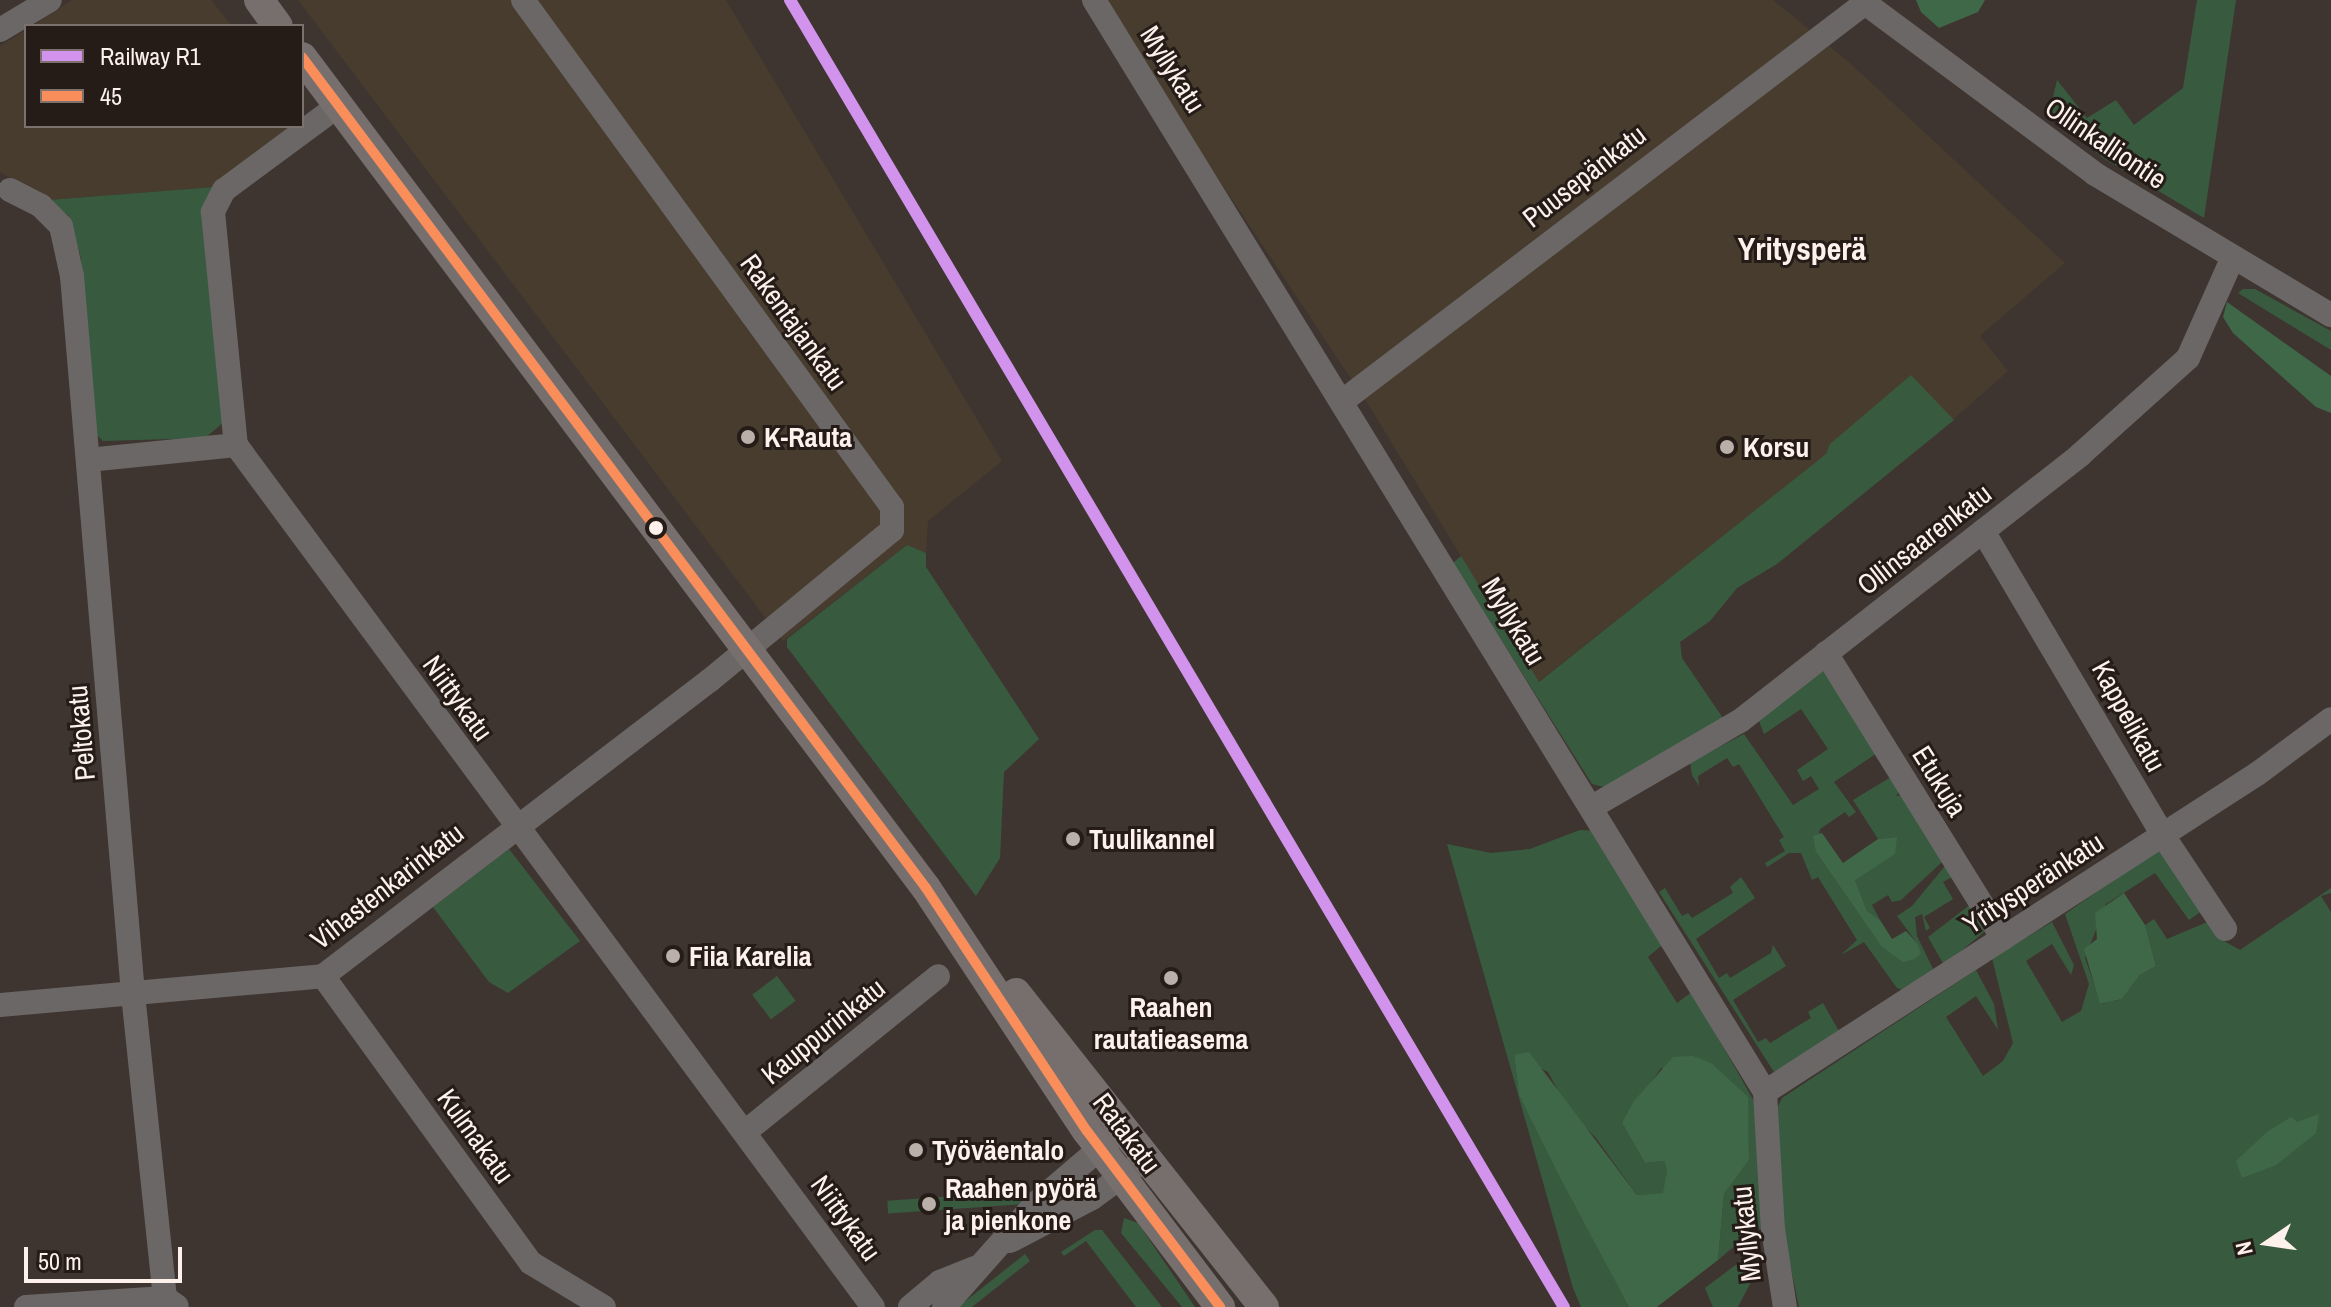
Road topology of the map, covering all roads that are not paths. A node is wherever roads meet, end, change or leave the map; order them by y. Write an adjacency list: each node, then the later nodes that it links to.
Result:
1 (50, 0): 7 (street)
2 (259, 0): 6 (main road)
3 (523, 0): 17 (street, Rakentajankatu)
4 (1094, 0): 13 (street, Myllykatu)
5 (1865, 1): 11 (street, Ollinkalliontie); 13 (street, Puusepänkatu)
6 (277, 24)
7 (0, 30)
8 (304, 60): 9 (main road, Ratakatu)
9 (339, 105): 14 (street); 17 (main road, Ratakatu)
10 (10, 190): 15 (street, Peltokatu)
11 (2232, 259): 12 (street, Ollinkalliontie); 16 (street, Ollinsaarenkatu)
12 (2331, 315)
13 (1344, 400): 20 (street, Myllykatu)
14 (236, 445): 15 (street); 21 (street, Niittykatu)
15 (88, 460): 28 (street, Peltokatu)
16 (1983, 531): 18 (street, Ollinsaarenkatu); 22 (street, Kappelikatu)
17 (748, 650): 21 (street, Vihastenkarinkatu); 23 (main road, Ratakatu)
18 (1826, 653): 20 (street, Ollinsaarenkatu); 25 (street, Etukuja)
19 (2331, 719): 22 (street, Yritysperänkatu)
20 (1592, 807): 30 (street, Myllykatu)
21 (514, 825): 26 (street, Vihastenkarinkatu); 32 (street, Niittykatu)
22 (2162, 834): 24 (street, Kappelikatu); 25 (street, Yritysperänkatu)
23 (926, 888): 31 (main road, Ratakatu); 33 (main road, Ratakatu)
24 (2225, 929)
25 (2003, 939): 30 (street, Yritysperänkatu)
26 (323, 976): 28 (street, Vihastenkarinkatu); 40 (street, Kulmakatu)
27 (938, 976): 32 (street, Kauppurinkatu)
28 (133, 994): 29 (street, Vihastenkarinkatu); 38 (street, Peltokatu)
29 (0, 1005)
30 (1765, 1092): 46 (street, Myllykatu)
31 (1124, 1129): 33 (street); 34 (main road, Ratakatu)
32 (745, 1132): 41 (street, Niittykatu)
33 (1100, 1147): 35 (main road, Ratakatu); 36 (street)
34 (1146, 1157): 35 (street); 45 (main road, Ratakatu)
35 (1121, 1177): 36 (street); 44 (main road, Ratakatu)
36 (997, 1248): 37 (street)
37 (974, 1268): 42 (street); 43 (street)
38 (172, 1303): 39 (street)
39 (26, 1307)
40 (604, 1307)
41 (873, 1307)
42 (910, 1307)
43 (944, 1307)
44 (1220, 1307)
45 (1264, 1307)
46 (1785, 1307)

